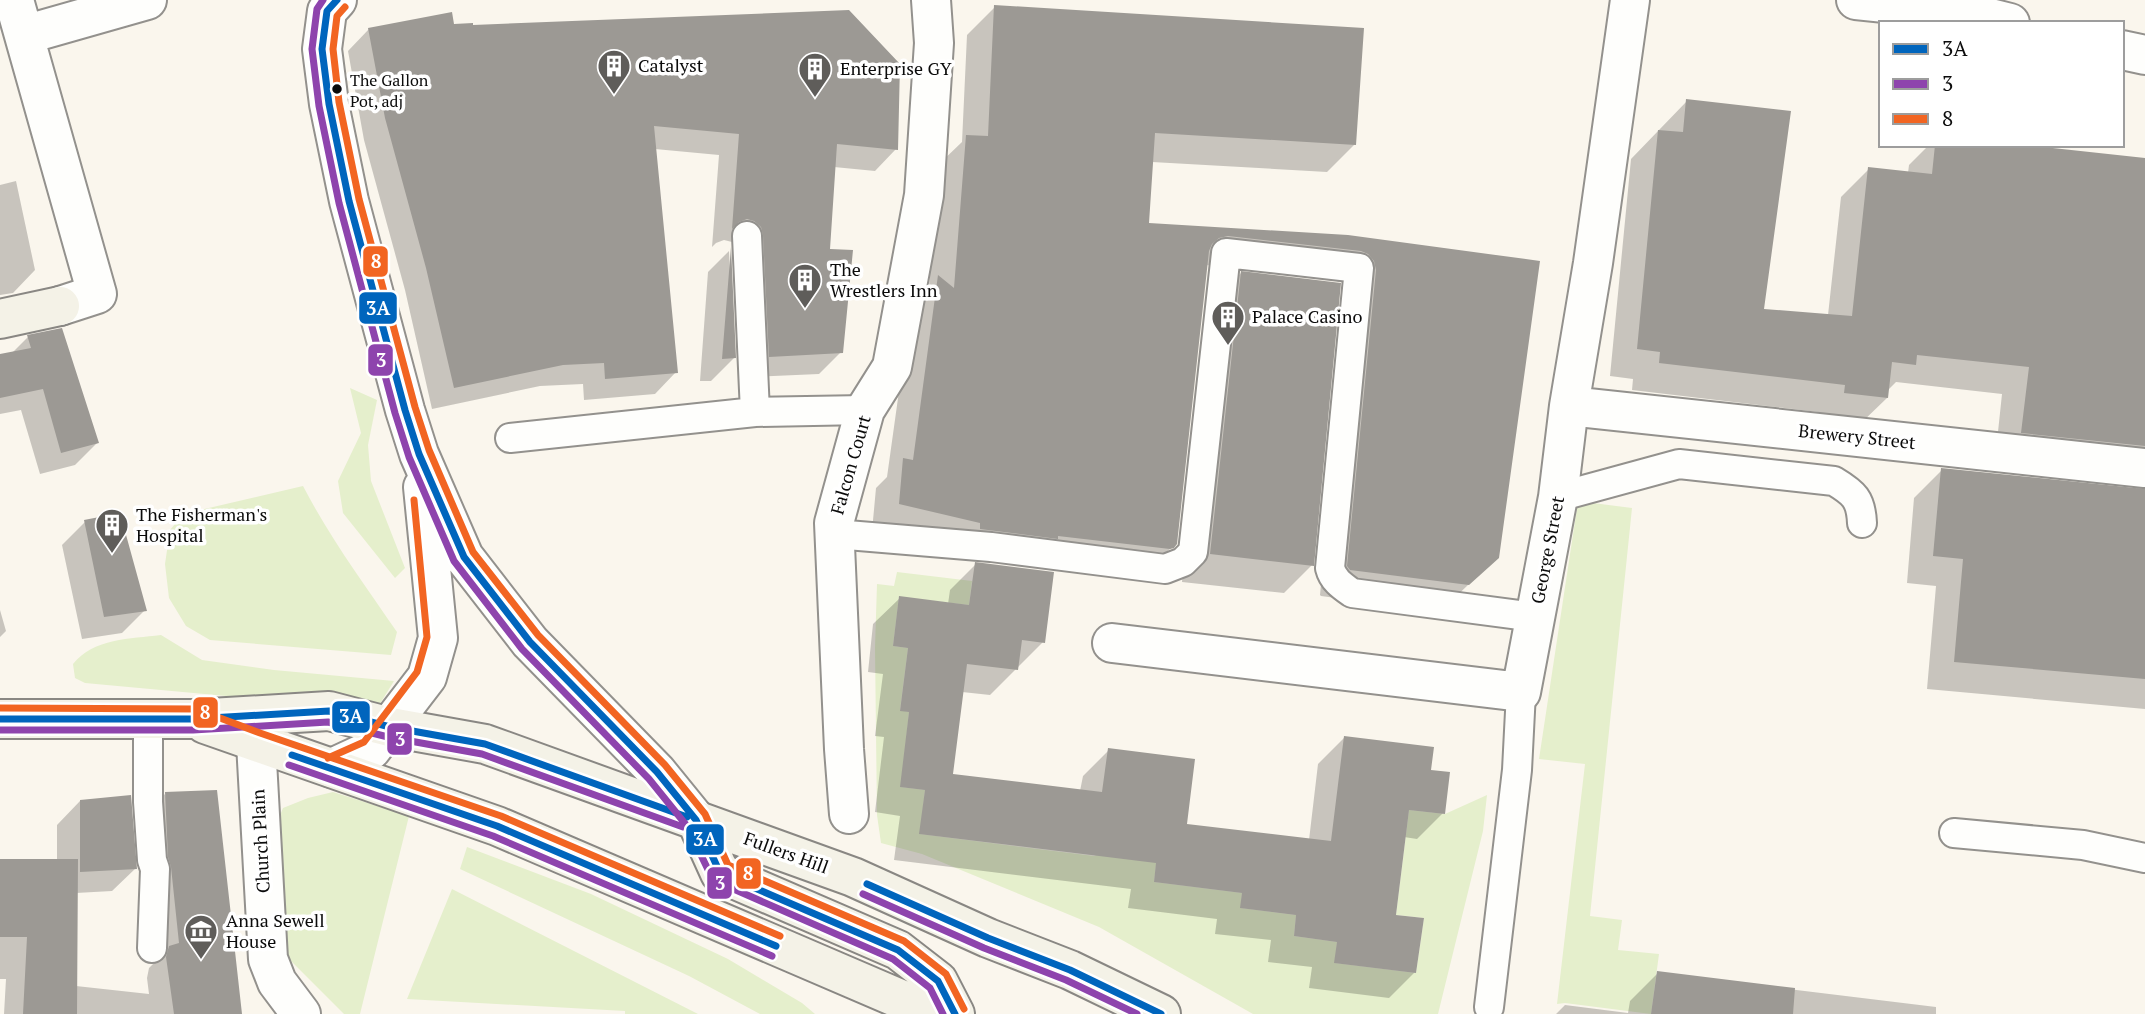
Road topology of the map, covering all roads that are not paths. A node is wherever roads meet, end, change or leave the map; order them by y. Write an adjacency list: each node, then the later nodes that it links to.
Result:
1 (147, 0): 6 (street)
2 (337, 0): 17 (street)
3 (931, 0): 14 (street, Falcon Court)
4 (1630, 0): 13 (street, George Street)
5 (1856, 0): 7 (street)
6 (19, 17): 11 (street)
7 (2002, 21)
8 (2124, 50): 9 (street)
9 (2145, 55)
10 (747, 236): 15 (lane)
11 (60, 306): 12 (main road)
12 (0, 319)
13 (1569, 406): 18 (street, Brewery Street); 19 (street, George Street)
14 (865, 410): 15 (lane); 21 (street, Falcon Court)
15 (755, 412): 16 (lane)
16 (510, 438)
17 (419, 454): 28 (street); 32 (street)
18 (2145, 468)
19 (1558, 497): 20 (lane); 22 (street, George Street)
20 (1862, 523)
21 (835, 534): 22 (lane); 31 (street, Falcon Court)
22 (1535, 617): 24 (street, George Street)
23 (1112, 643): 24 (street)
24 (1521, 692): 37 (lane)
25 (148, 718): 26 (main road); 27 (main road); 35 (lane)
26 (0, 719)
27 (193, 719): 28 (main road, Fullers Hill); 29 (main road)
28 (390, 727): 30 (street); 32 (main road, Fullers Hill)
29 (256, 743): 30 (main road); 38 (street, Church Plain)
30 (332, 768): 36 (main road)
31 (849, 814)
32 (696, 820): 41 (main road); 42 (main road, Fullers Hill)
33 (1954, 833): 34 (lane)
34 (2145, 859)
35 (152, 948)
36 (849, 978): 39 (main road); 40 (main road)
37 (1489, 1007)
38 (301, 1014)
39 (870, 1014)
40 (935, 1014)
41 (955, 1014)
42 (1161, 1014)

